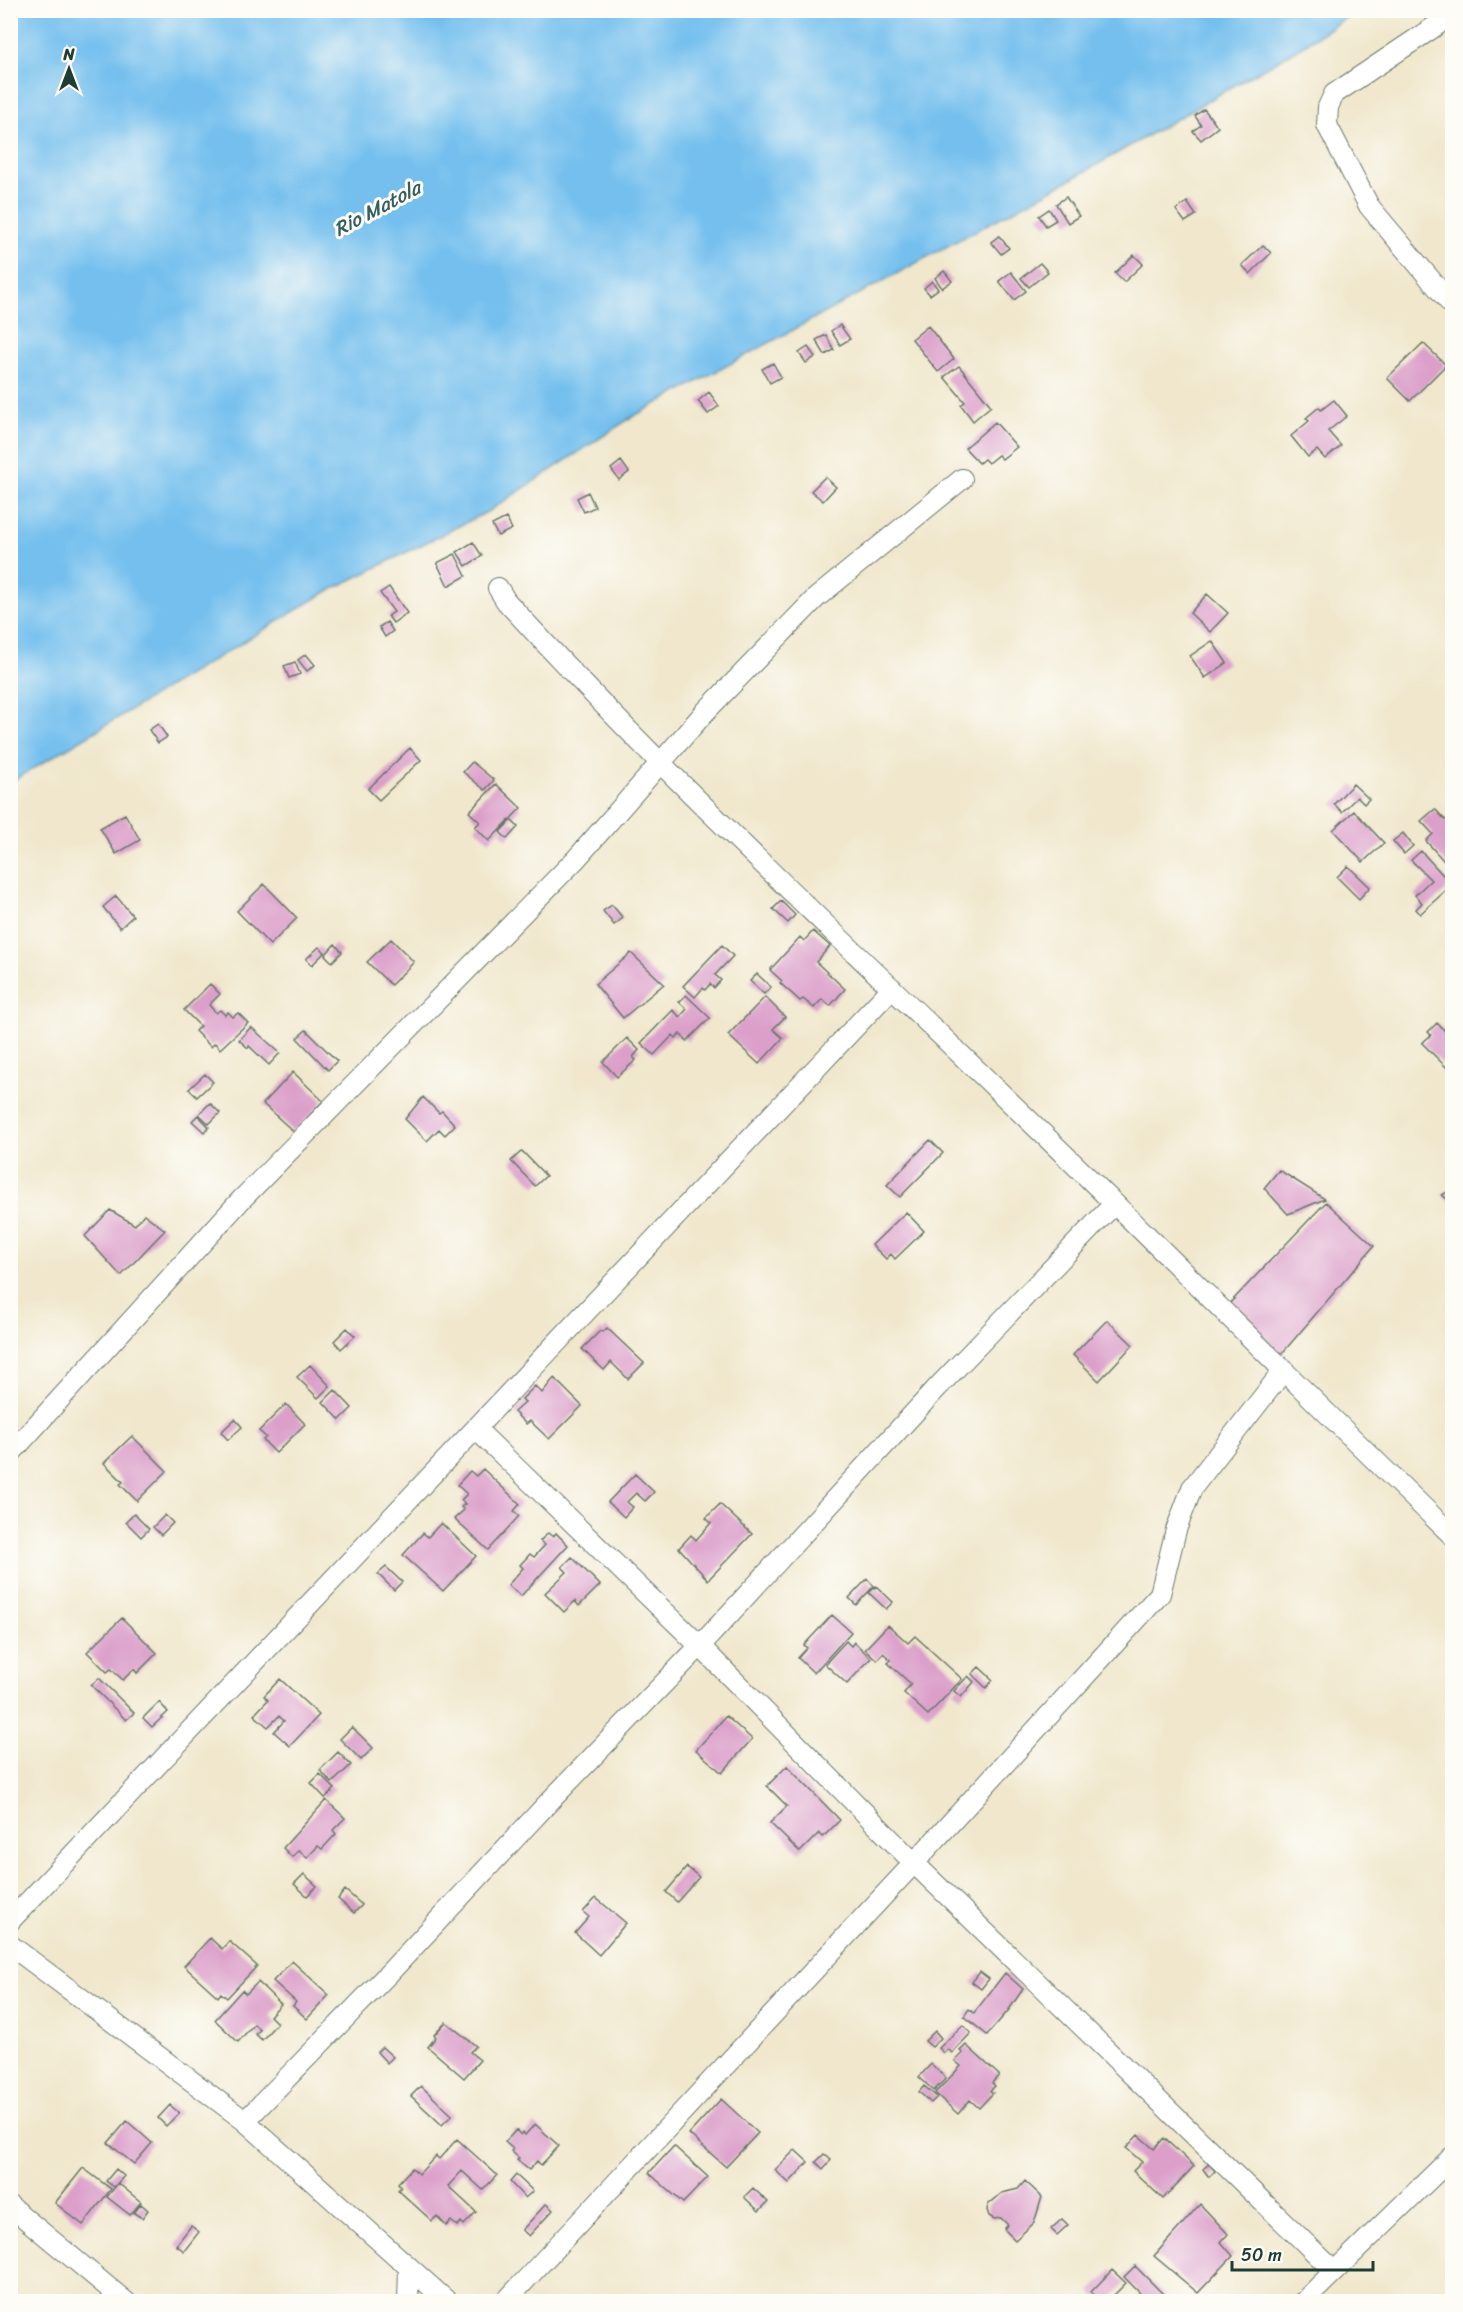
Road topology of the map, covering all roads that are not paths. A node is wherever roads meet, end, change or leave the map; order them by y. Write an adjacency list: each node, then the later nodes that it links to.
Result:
1 (1452, 15): 2 (street)
2 (1452, 305)
3 (962, 479): 5 (street)
4 (498, 588): 5 (street)
5 (660, 762): 6 (street); 10 (street)
6 (892, 988): 7 (street); 9 (street)
7 (1114, 1204): 8 (street); 12 (street)
8 (1284, 1370): 11 (street); 13 (street)
9 (476, 1429): 12 (street); 14 (street)
10 (10, 1454)
11 (1452, 1534)
12 (700, 1646): 13 (street); 16 (street)
13 (914, 1863): 20 (street); 24 (street)
14 (10, 1921)
15 (10, 1945): 16 (street)
16 (245, 2121): 19 (street)
17 (1452, 2157): 20 (street)
18 (10, 2206): 21 (street)
19 (409, 2267): 22 (street); 23 (street)
20 (1334, 2271): 25 (street)
21 (126, 2301)
22 (408, 2301)
23 (448, 2301)
24 (505, 2301)
25 (1303, 2301)

